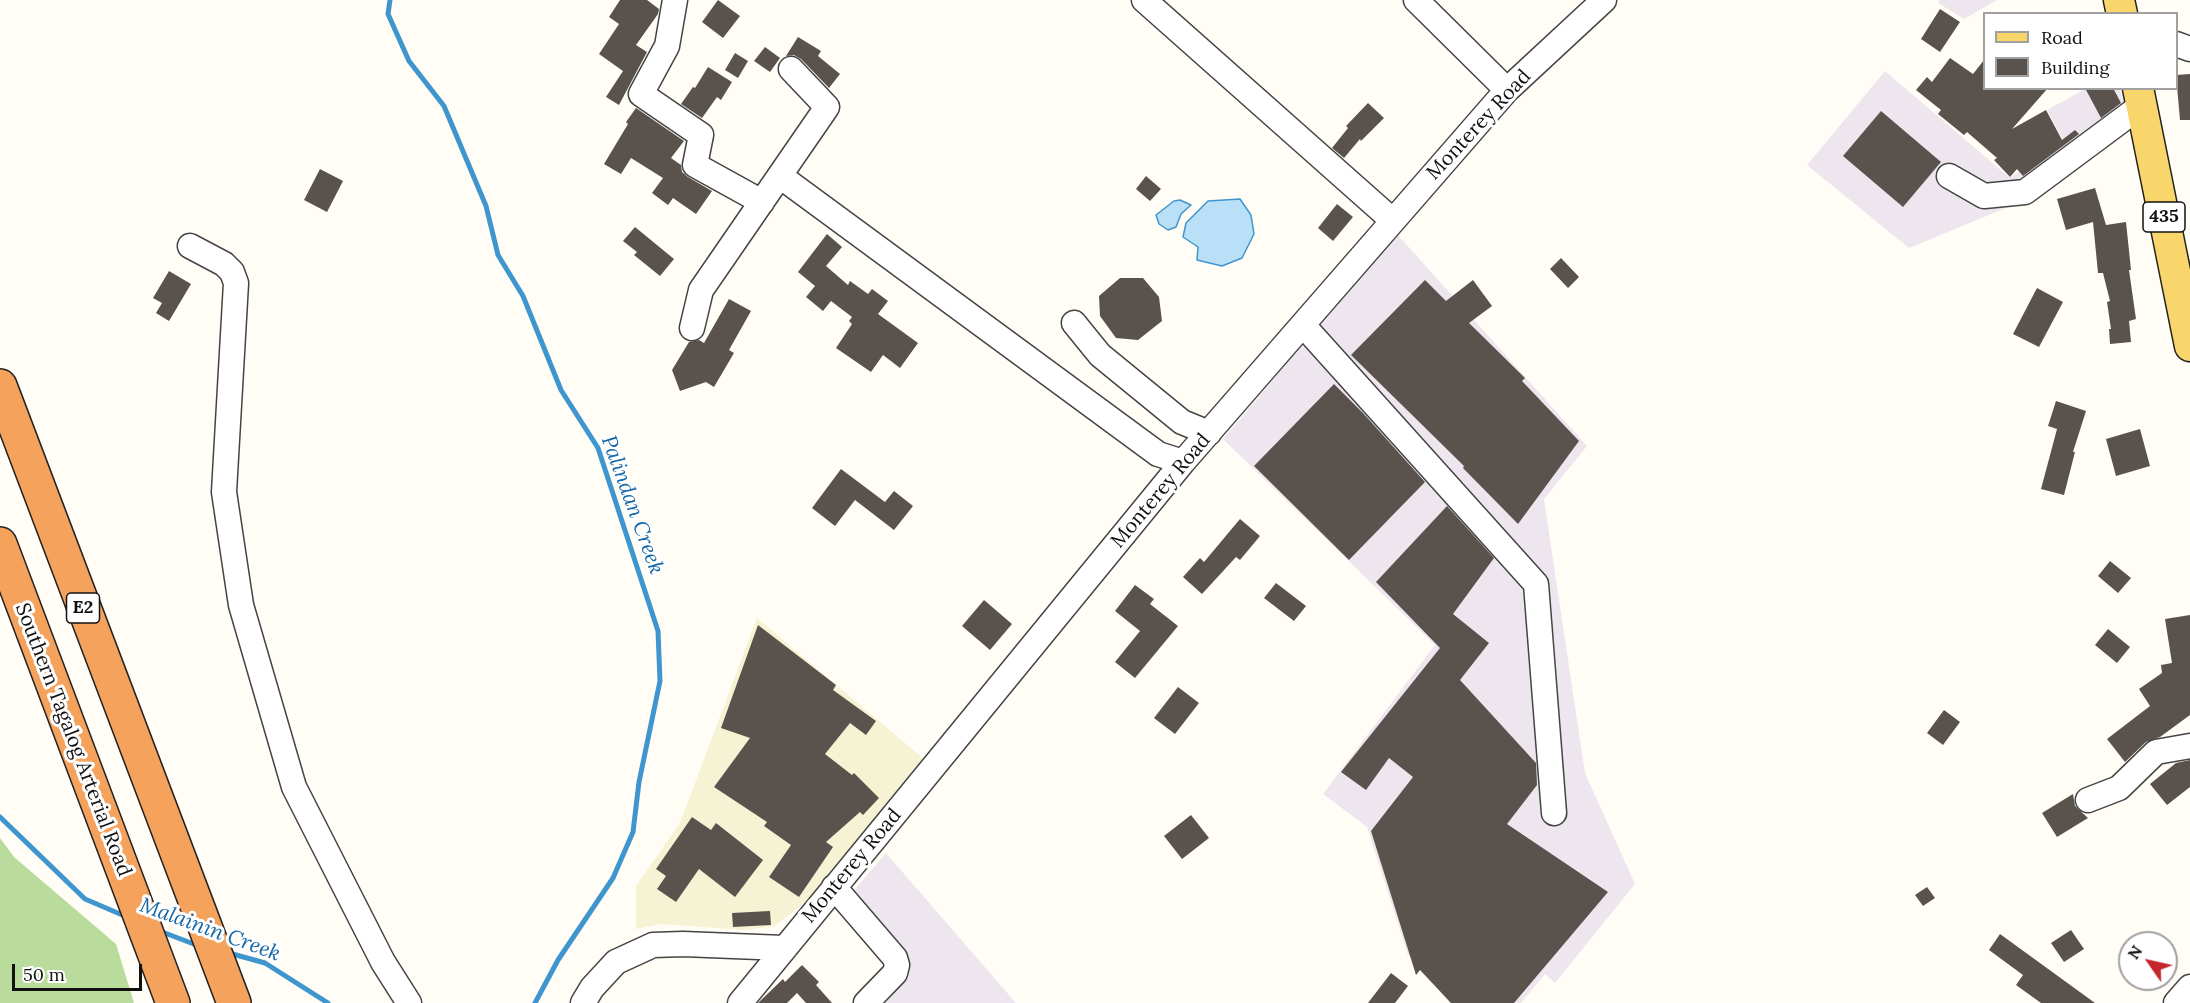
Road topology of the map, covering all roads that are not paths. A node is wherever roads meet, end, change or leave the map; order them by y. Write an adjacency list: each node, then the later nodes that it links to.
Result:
1 (675, 0): 10 (street)
2 (1144, 0): 11 (street)
3 (1416, 0): 6 (street)
4 (1604, 0): 6 (street, Monterey Road)
5 (791, 69): 8 (street)
6 (1507, 90): 11 (street, Monterey Road)
7 (2140, 97): 9 (street); 16 (main road, 435)
8 (780, 176): 10 (street); 20 (street)
9 (1949, 176)
10 (762, 202): 15 (street)
11 (1392, 220): 14 (street, Monterey Road)
12 (190, 246): 31 (street)
13 (1074, 323): 18 (street)
14 (1302, 325): 19 (street, Monterey Road); 25 (street)
15 (692, 328)
16 (2190, 346)
17 (0, 386): 30 (highway, E2)
18 (1182, 422): 19 (street); 20 (street)
19 (1209, 433): 21 (street, Monterey Road)
20 (1158, 454): 21 (street)
21 (1183, 462): 26 (street, Monterey Road)
22 (0, 544): 29 (highway, Southern Tagalog Arterial Road)
23 (2190, 746): 24 (street)
24 (2088, 800)
25 (1554, 813)
26 (834, 887): 27 (street, Monterey Road); 34 (street)
27 (784, 948): 32 (street); 33 (street, Monterey Road)
28 (2190, 987): 35 (street)
29 (173, 1003)
30 (234, 1003)
31 (409, 1003)
32 (583, 1003)
33 (740, 1003)
34 (866, 1003)
35 (2176, 1003)

